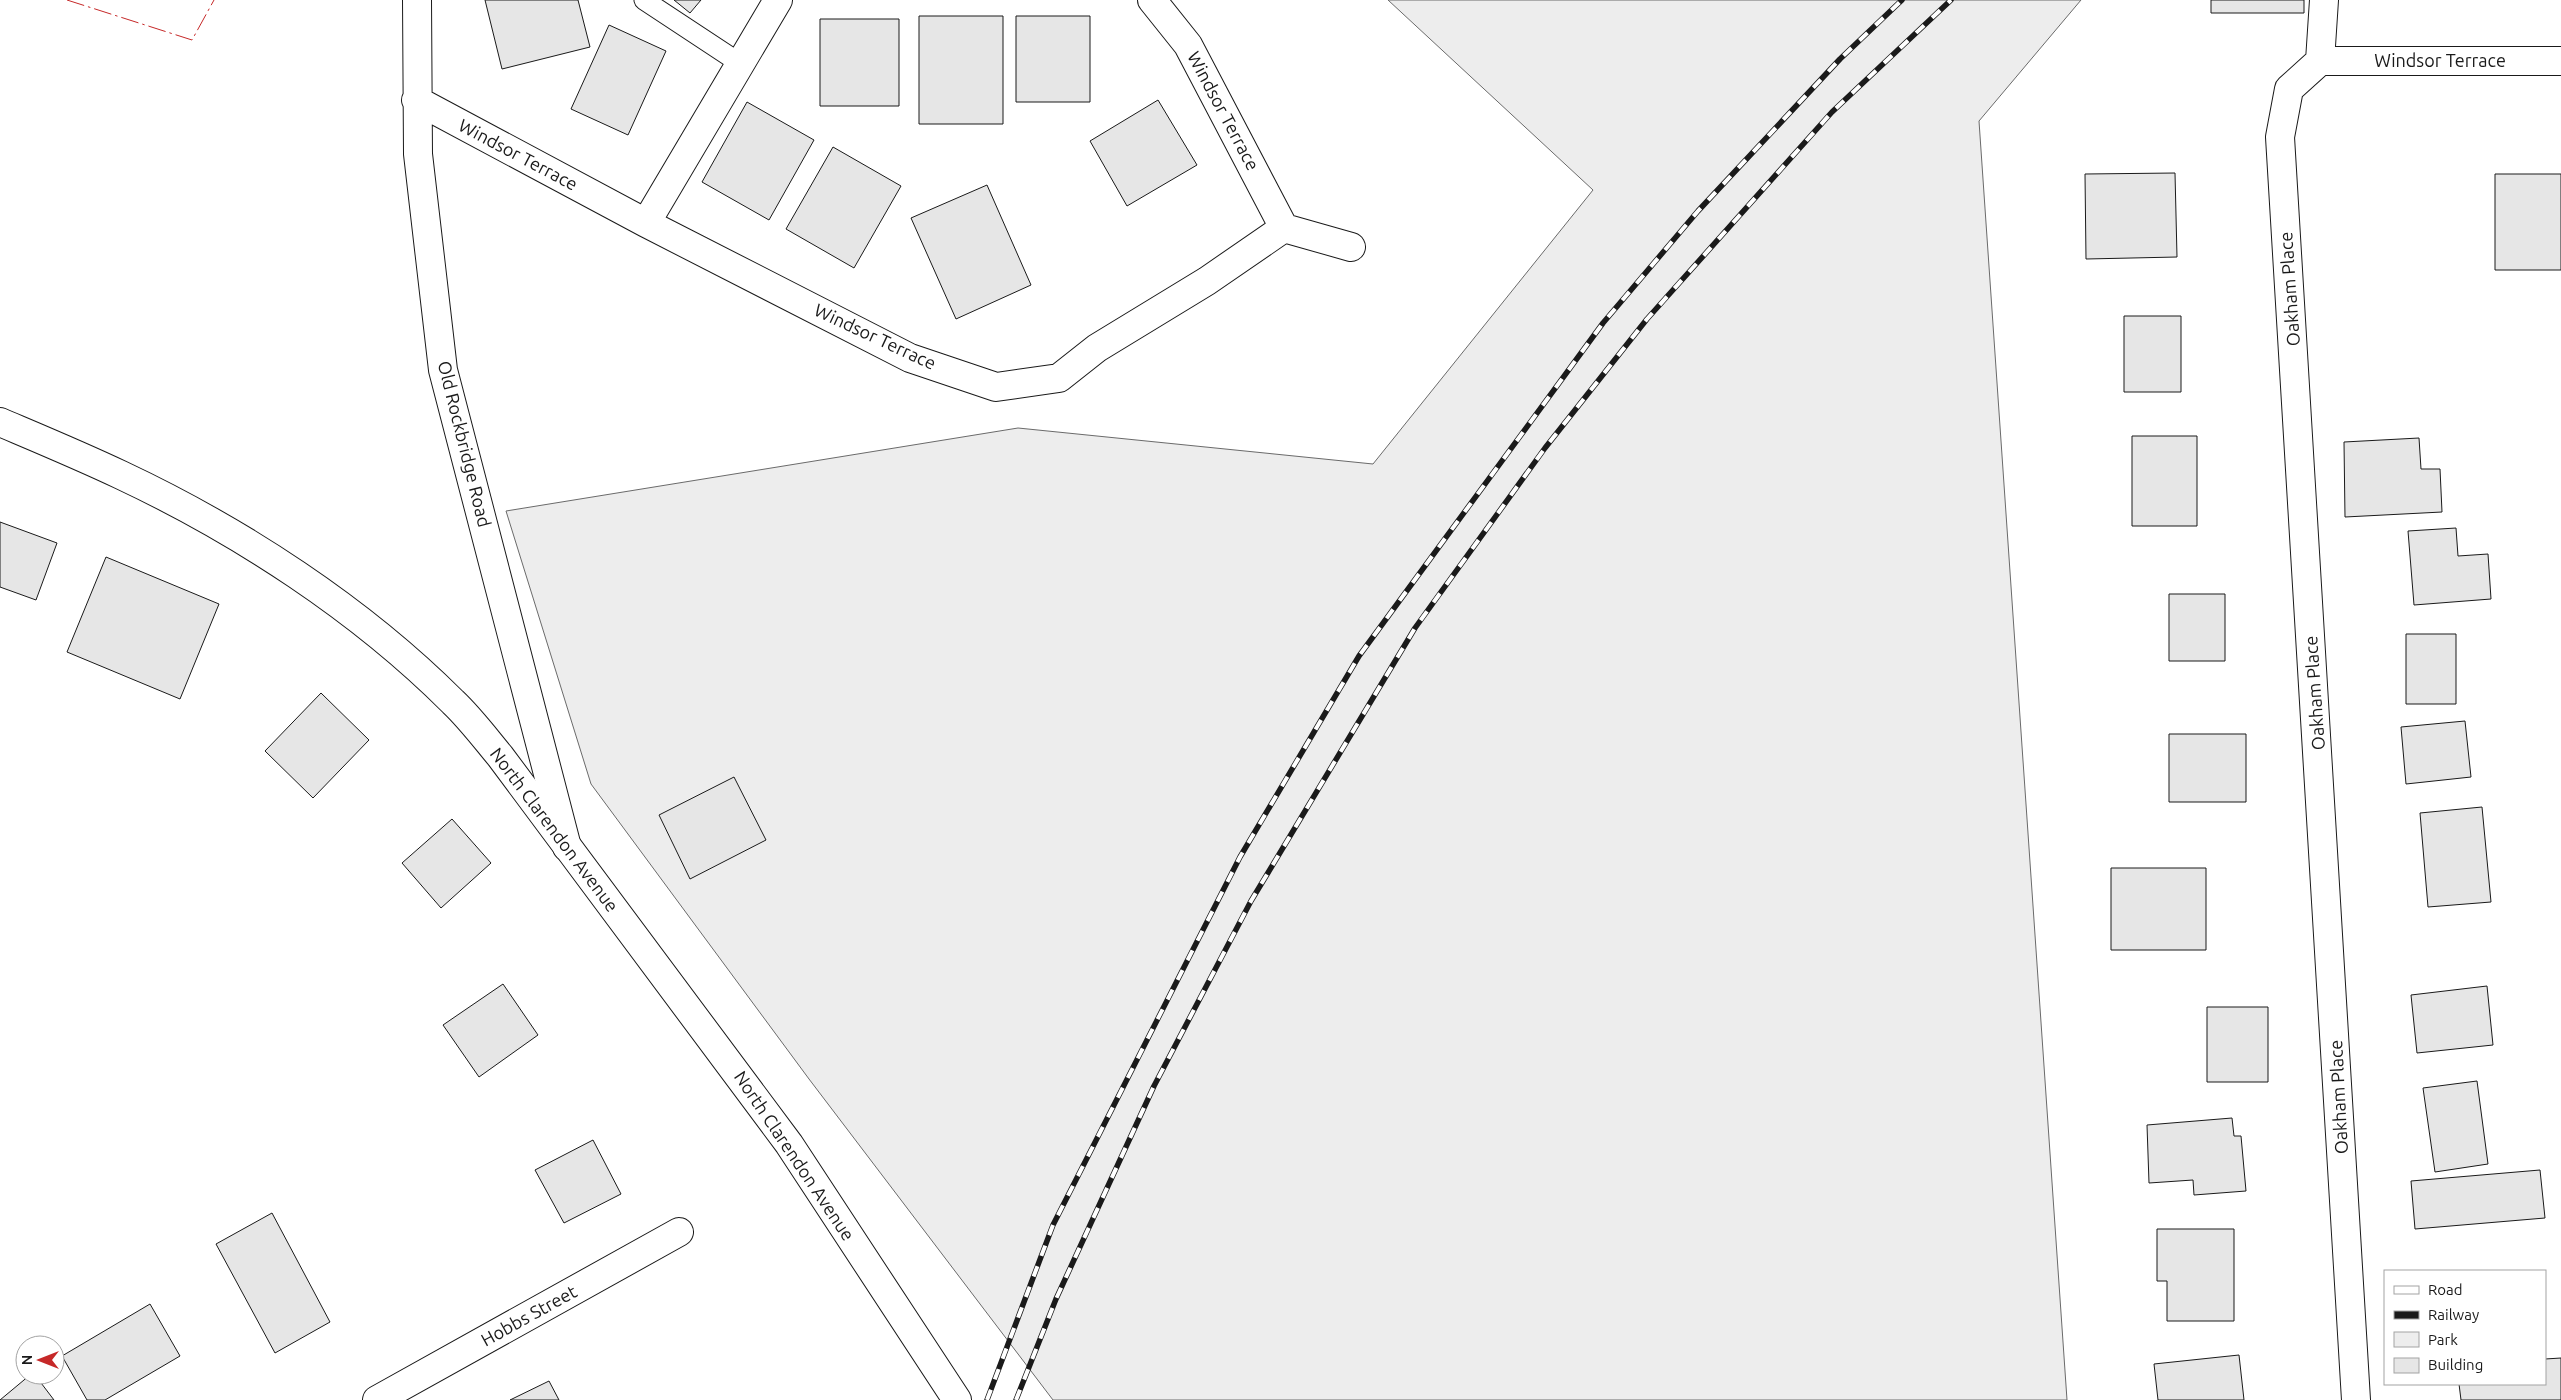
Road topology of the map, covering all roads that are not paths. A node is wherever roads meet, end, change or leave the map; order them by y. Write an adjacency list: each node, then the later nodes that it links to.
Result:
1 (417, 0): 9 (street, Old Rockbridge Road)
2 (644, 0): 8 (lane)
3 (778, 0): 8 (street)
4 (1152, 0): 11 (street, Windsor Terrace)
5 (2324, 0): 6 (street)
6 (2320, 61): 7 (street, Windsor Terrace); 18 (street, Oakham Place)
7 (2561, 61)
8 (741, 64): 10 (street)
9 (416, 100): 10 (street, Windsor Terrace); 14 (street, Old Rockbridge Road)
10 (646, 223): 11 (street, Windsor Terrace)
11 (1284, 228): 12 (street)
12 (1351, 247)
13 (0, 422): 14 (street, North Clarendon Avenue)
14 (568, 849): 17 (street, North Clarendon Avenue)
15 (679, 1232): 16 (street, Hobbs Street)
16 (394, 1396)
17 (957, 1400)
18 (2356, 1400)

